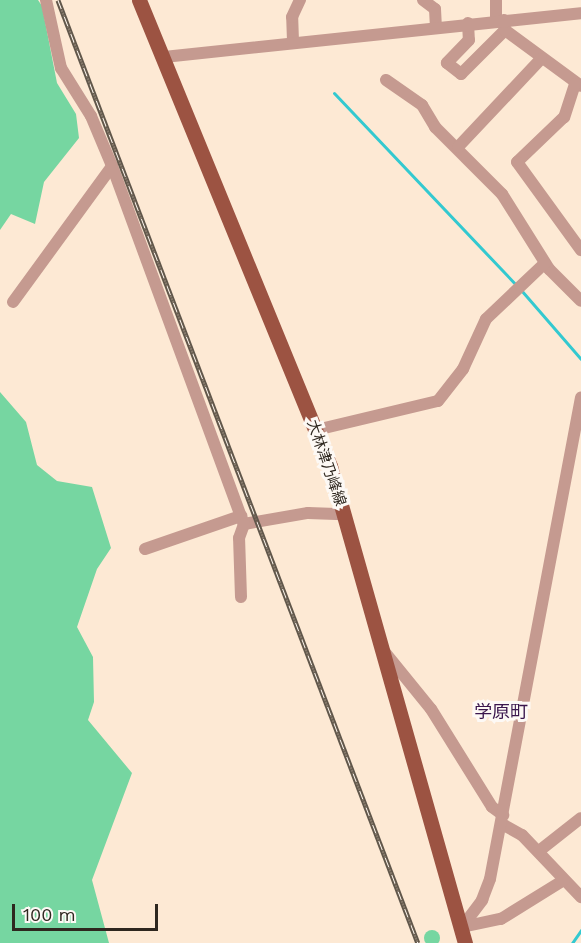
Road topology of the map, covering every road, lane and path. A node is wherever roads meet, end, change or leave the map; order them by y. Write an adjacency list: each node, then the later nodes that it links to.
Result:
1 (46, 0): 16 (street)
2 (139, 0): 11 (main road, 大林津乃峰線)
3 (300, 0): 10 (street)
4 (423, 0): 9 (street)
5 (496, 0): 8 (street)
6 (581, 13): 8 (street)
7 (468, 23): 8 (street); 8 (street); 9 (street)
8 (502, 24): 12 (street)
9 (436, 26): 10 (street)
10 (293, 41): 11 (street)
11 (164, 57): 22 (main road, 大林津乃峰線)
12 (541, 59): 14 (street); 15 (street)
13 (386, 80): 15 (street)
14 (578, 85): 17 (street)
15 (458, 147): 18 (street)
16 (112, 166): 20 (street); 24 (street)
17 (581, 250)
18 (545, 263): 19 (street); 22 (street)
19 (581, 301)
20 (13, 302)
21 (581, 398): 29 (street)
22 (316, 430): 23 (main road, 大林津乃峰線)
23 (343, 514): 24 (street); 27 (main road, 大林津乃峰線)
24 (243, 520): 25 (street); 26 (street)
25 (145, 549)
26 (241, 597)
27 (381, 647): 29 (street); 33 (main road, 大林津乃峰線)
28 (581, 818): 30 (street)
29 (502, 820): 30 (street); 33 (street)
30 (539, 851): 31 (street)
31 (564, 880): 32 (street); 33 (street)
32 (581, 897)
33 (462, 927): 34 (main road, 大林津乃峰線)
34 (465, 943)

